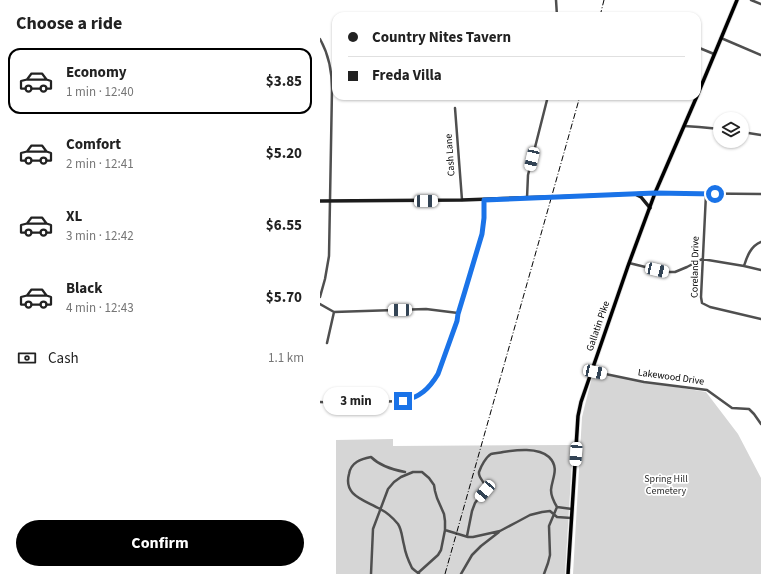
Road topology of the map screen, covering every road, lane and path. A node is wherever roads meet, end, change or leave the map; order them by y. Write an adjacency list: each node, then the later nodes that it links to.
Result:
1 (556, 0): 5 (street)
2 (737, 0): 6 (main road, Gallatin Pike)
3 (751, 0): 4 (street)
4 (761, 4)
5 (557, 12)
6 (721, 38): 9 (main road, Gallatin Pike); 10 (street)
7 (320, 39): 27 (street)
8 (701, 49): 9 (street)
9 (714, 54): 11 (main road, Gallatin Pike)
10 (761, 55)
11 (701, 86)
12 (547, 100): 23 (street)
13 (695, 100): 15 (main road, Gallatin Pike)
14 (455, 108): 24 (street, Cash Lane)
15 (684, 126): 16 (street); 19 (main road, Gallatin Pike)
16 (713, 128)
17 (749, 133): 18 (street)
18 (761, 135)
19 (655, 193): 20 (main road); 21 (street); 28 (main road, Gallatin Pike)
20 (636, 194): 23 (main road, bridge); 28 (main road)
21 (706, 194): 22 (street); 30 (street, Coreland Drive)
22 (761, 194)
23 (527, 198): 25 (main road)
24 (462, 200): 25 (main road); 27 (main road)
25 (484, 200): 37 (street)
26 (320, 201): 27 (main road)
27 (330, 201): 34 (street)
28 (650, 208): 31 (main road, Gallatin Pike)
29 (761, 242): 32 (street)
30 (702, 259): 31 (street); 32 (street); 38 (street, Coreland Drive)
31 (629, 263): 40 (main road, Gallatin Pike)
32 (744, 266): 33 (street)
33 (761, 270)
34 (320, 297)
35 (320, 304): 36 (street)
36 (334, 312): 37 (street); 39 (street)
37 (458, 314): 41 (street)
38 (761, 319)
39 (327, 343)
40 (591, 371): 42 (street, Lakewood Drive); 46 (main road, Gallatin Pike)
41 (320, 402)
42 (761, 424)
43 (405, 472): 45 (street)
44 (557, 507): 46 (street); 47 (street); 51 (street)
45 (381, 509): 49 (street); 52 (street); 53 (street)
46 (572, 509): 48 (main road, Gallatin Pike)
47 (554, 514): 48 (street); 50 (street); 55 (street)
48 (572, 518): 56 (main road, Gallatin Pike)
49 (445, 530): 51 (street); 52 (street)
50 (500, 532): 51 (street); 54 (street)
51 (467, 536)
52 (418, 573)
53 (371, 574)
54 (461, 574)
55 (544, 574)
56 (568, 574)

